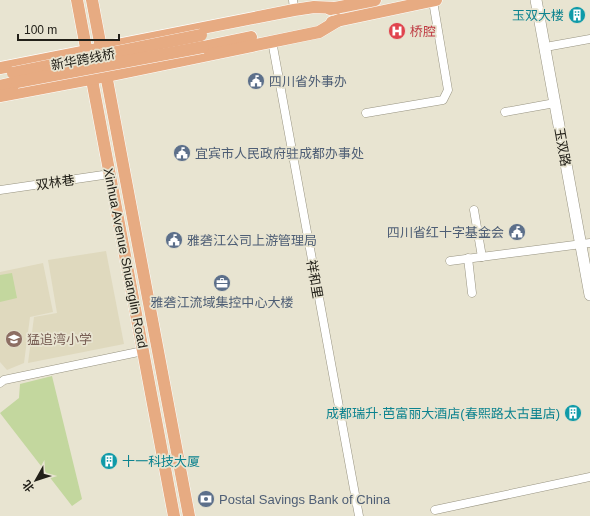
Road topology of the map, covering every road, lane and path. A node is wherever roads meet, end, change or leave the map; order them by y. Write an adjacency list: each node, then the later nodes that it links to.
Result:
1 (76, 0): 15 (main road, Xinhua Avenue Shuanglin Road)
2 (92, 0): 14 (main road, Xinhua Avenue Shuanglin Road)
3 (375, 0): 8 (main road)
4 (434, 0): 9 (main road); 25 (street)
5 (536, 0): 23 (main road, 玉双路)
6 (543, 0): 13 (main road, 玉双路)
7 (293, 5): 8 (main road); 14 (main road)
8 (337, 8): 11 (main road)
9 (339, 20): 11 (main road); 12 (main road)
10 (590, 39): 13 (street)
11 (202, 41): 19 (main road, 新华跨线桥, bridge)
12 (272, 41): 18 (main road); 42 (street, 祥和里)
13 (551, 46): 29 (main road, 玉双路)
14 (101, 48): 15 (main road); 18 (main road, Xinhua Avenue Shuanglin Road)
15 (86, 51): 16 (main road); 20 (main road, Xinhua Avenue Shuanglin Road)
16 (0, 68)
17 (0, 75): 19 (main road)
18 (106, 76): 20 (main road); 41 (main road, Xinhua Avenue Shuanglin Road)
19 (15, 78): 21 (main road)
20 (91, 78): 22 (main road); 26 (main road, Xinhua Avenue Shuanglin Road)
21 (0, 86)
22 (0, 96)
23 (555, 103): 24 (street); 29 (main road, 玉双路)
24 (505, 112)
25 (366, 113)
26 (110, 174): 27 (street, 双林巷); 36 (main road, Xinhua Avenue Shuanglin Road)
27 (0, 190)
28 (474, 210): 30 (street)
29 (586, 243): 30 (street); 31 (main road, 玉双路); 35 (main road, 玉双路)
30 (482, 257): 32 (street)
31 (590, 257)
32 (468, 258): 33 (street); 34 (street)
33 (450, 260)
34 (472, 293)
35 (590, 295)
36 (143, 350): 37 (street); 40 (main road, Xinhua Avenue Shuanglin Road)
37 (2, 379)
38 (590, 477): 39 (street)
39 (435, 510)
40 (174, 516)
41 (190, 516)
42 (359, 516)

